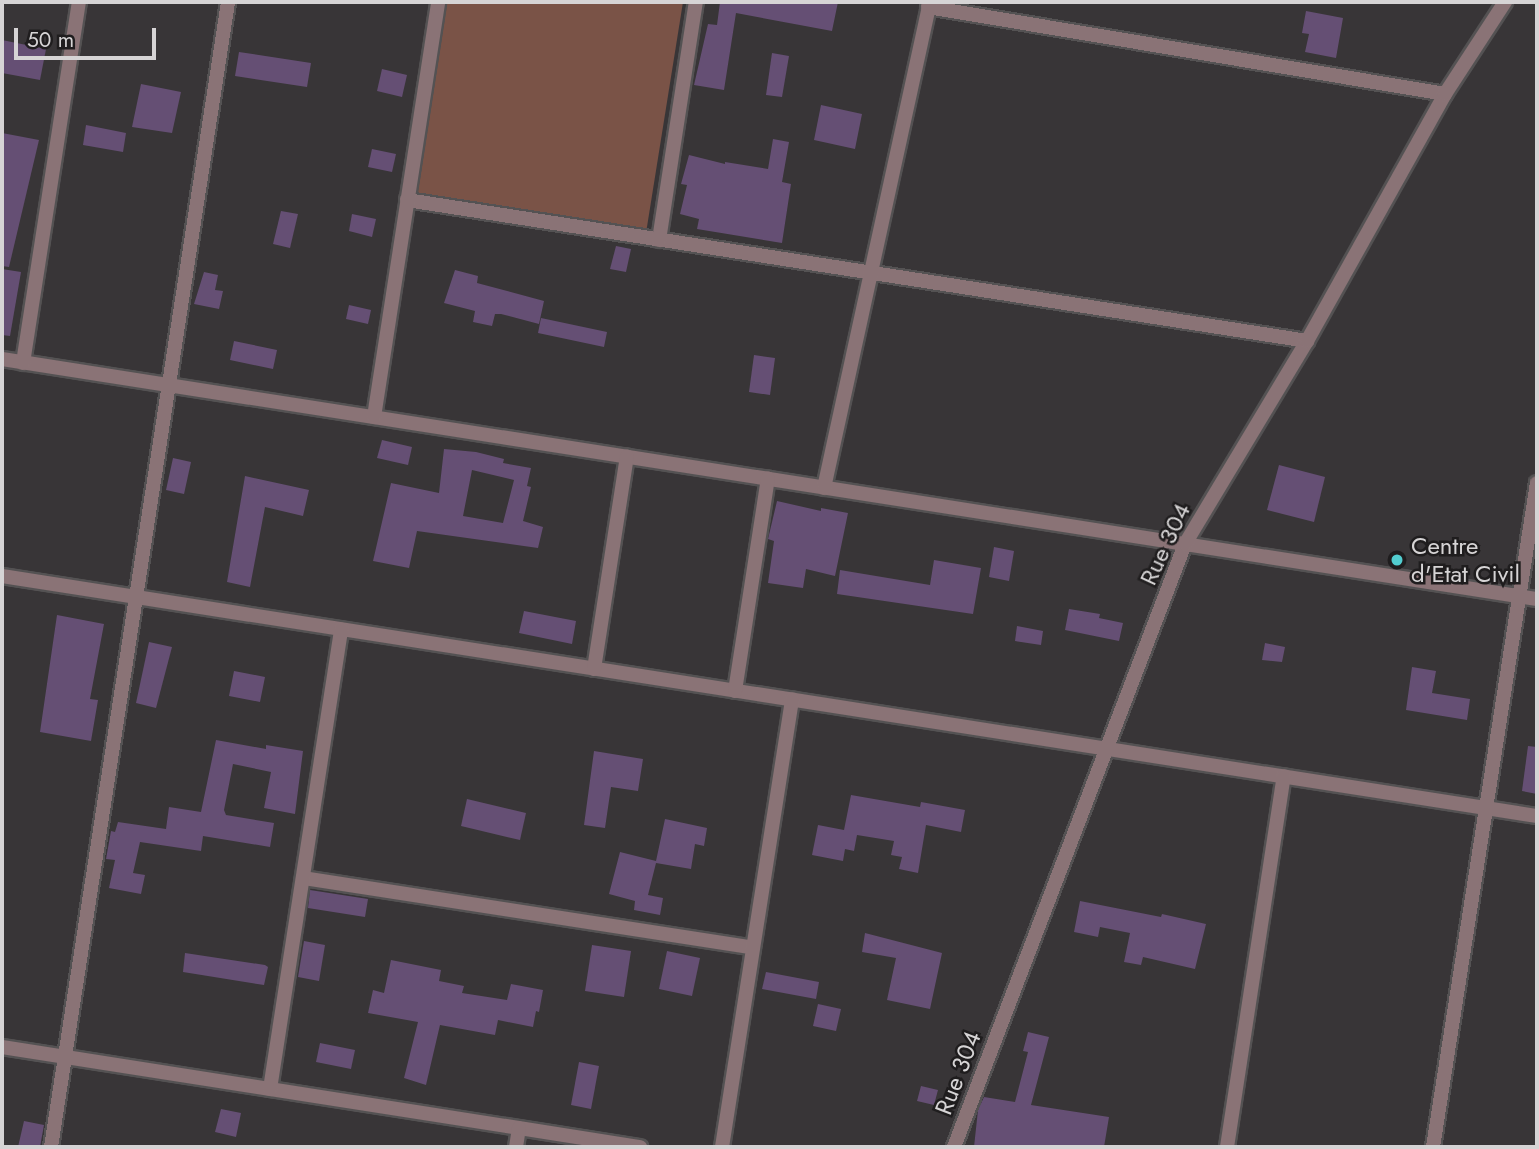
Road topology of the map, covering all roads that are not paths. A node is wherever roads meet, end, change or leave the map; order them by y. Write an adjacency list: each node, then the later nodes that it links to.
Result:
1 (79, 2): 13 (street)
2 (228, 2): 14 (street)
3 (438, 2): 8 (street)
4 (696, 2): 9 (street)
5 (1505, 2): 7 (street, Rue 304)
6 (929, 5): 7 (street); 10 (street)
7 (1445, 94): 11 (street, Rue 304)
8 (407, 200): 9 (street); 15 (street)
9 (659, 240): 10 (street)
10 (871, 273): 11 (street); 19 (street)
11 (1307, 341): 20 (street, Rue 304)
12 (2, 359): 13 (street)
13 (23, 363): 14 (street)
14 (169, 385): 15 (street); 23 (street)
15 (374, 417): 16 (street)
16 (626, 457): 17 (street); 26 (street)
17 (768, 479): 19 (street); 27 (street)
18 (1537, 483): 22 (street)
19 (824, 488): 20 (street)
20 (1185, 544): 22 (street); 29 (street, Rue 304)
21 (2, 576): 23 (street)
22 (1520, 596): 24 (street); 31 (street)
23 (136, 597): 25 (street); 36 (street)
24 (1537, 599)
25 (341, 629): 26 (street); 33 (street)
26 (594, 668): 27 (street)
27 (735, 691): 28 (street)
28 (792, 699): 29 (street); 34 (street)
29 (1107, 749): 30 (street); 43 (street, Rue 304)
30 (1284, 776): 31 (street); 44 (street)
31 (1486, 808): 32 (street); 45 (street)
32 (1537, 816)
33 (303, 878): 34 (street); 37 (street)
34 (753, 948): 42 (street)
35 (2, 1047): 36 (street)
36 (65, 1057): 37 (street); 39 (street)
37 (270, 1090): 38 (street)
38 (519, 1128): 40 (street); 41 (street)
39 (51, 1147)
40 (516, 1147)
41 (640, 1147)
42 (722, 1147)
43 (954, 1147)
44 (1227, 1147)
45 (1433, 1147)

